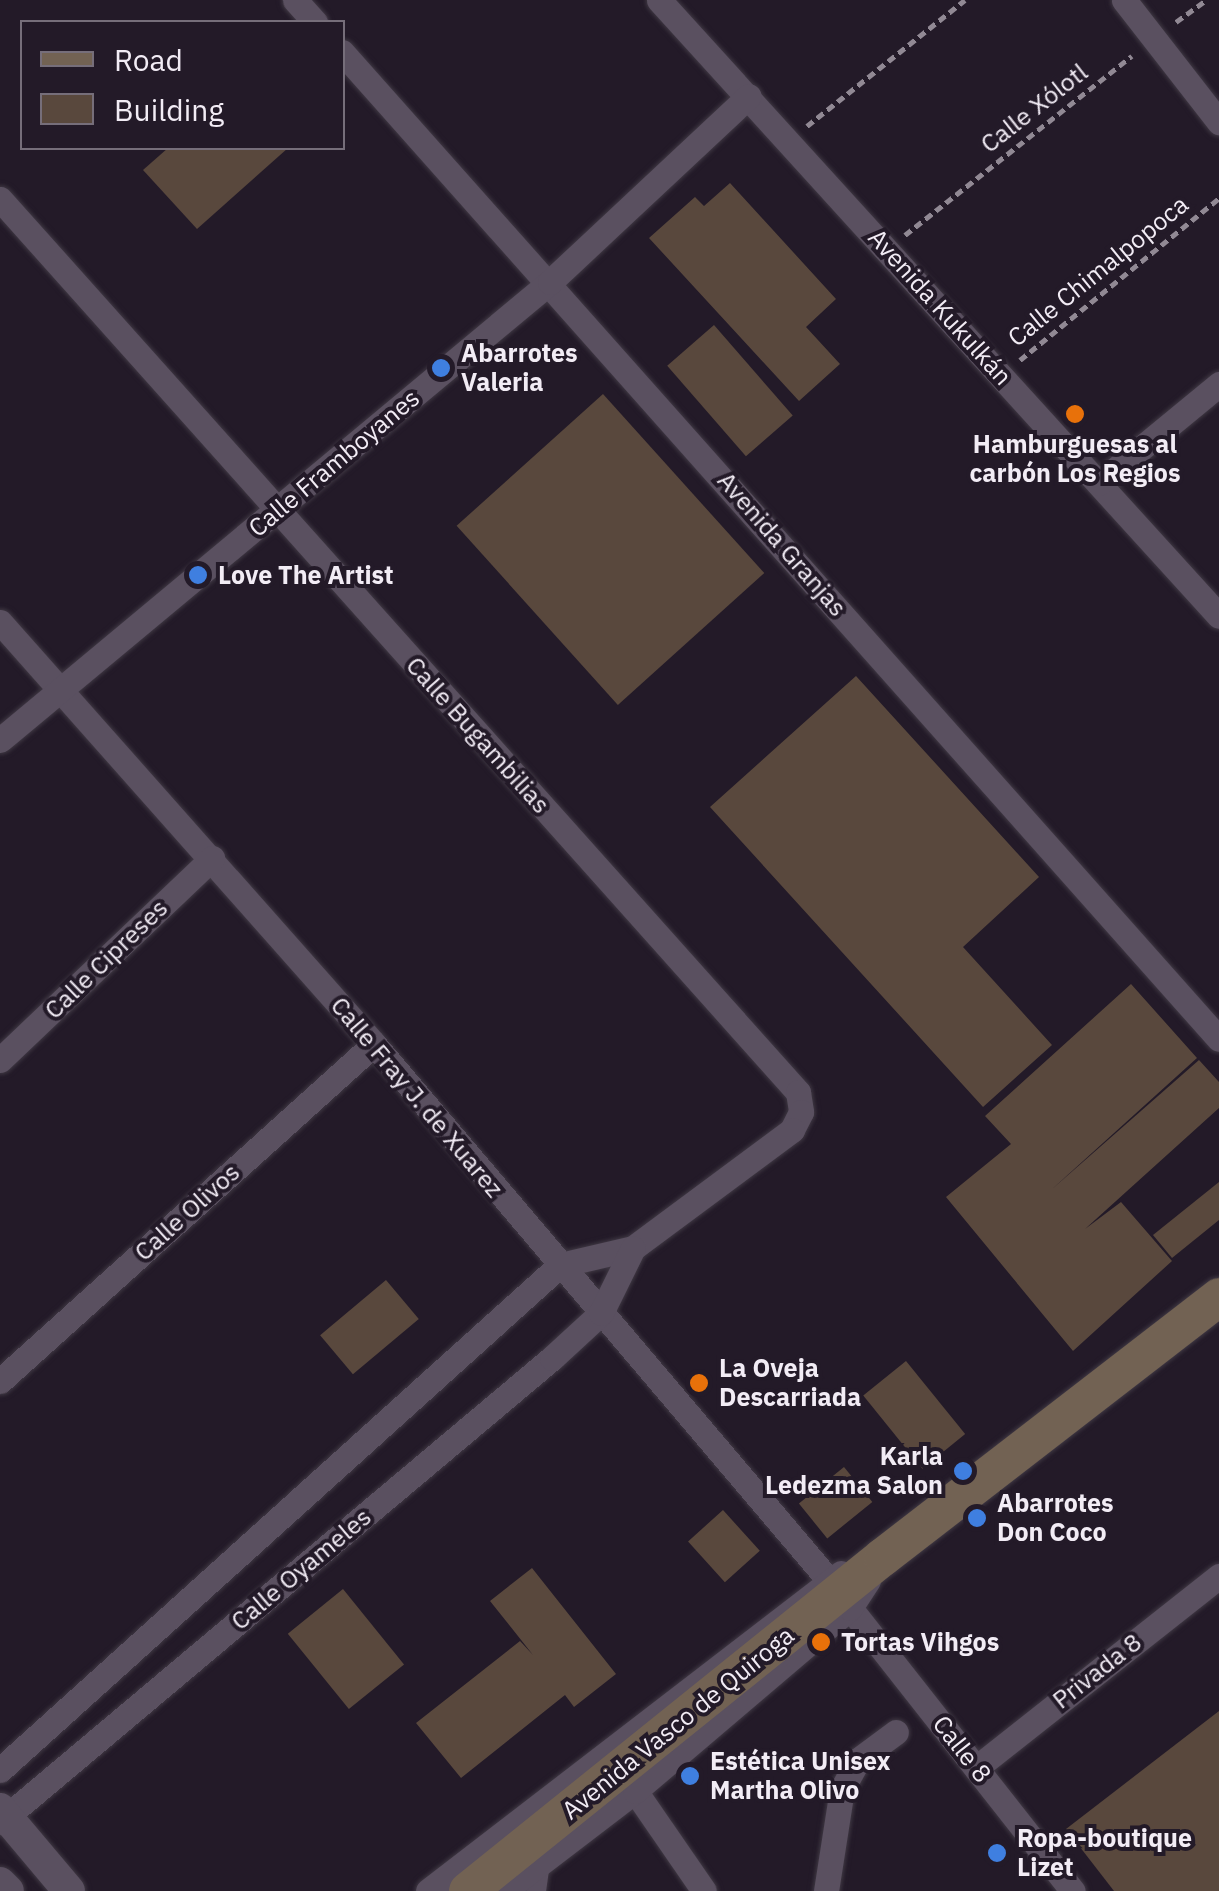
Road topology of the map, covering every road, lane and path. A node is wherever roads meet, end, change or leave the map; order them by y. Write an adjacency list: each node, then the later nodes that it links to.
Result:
1 (295, 0): 6 (street)
2 (965, 0): 11 (path)
3 (1124, 0): 7 (street)
4 (1206, 0): 7 (path, Calle Xólotl)
5 (661, 1): 9 (street, Avenida Kukulkán)
6 (314, 20)
7 (1154, 38): 10 (street); 14 (path, Calle Xólotl)
8 (345, 55): 15 (street, Avenida Granjas)
9 (748, 96): 11 (street, Avenida Kukulkán); 15 (street, Calle Framboyanes)
10 (1219, 122)
11 (790, 140): 14 (street, Avenida Kukulkán)
12 (1219, 198): 16 (path, Calle Chimalpopoca)
13 (0, 199): 19 (street, Calle Bugambilias)
14 (888, 248): 16 (street, Avenida Kukulkán)
15 (550, 282): 19 (street, Calle Framboyanes); 25 (street, Avenida Granjas)
16 (1002, 375): 18 (street, Avenida Kukulkán)
17 (1219, 384): 18 (street)
18 (1099, 483): 20 (street, Avenida Kukulkán)
19 (278, 512): 22 (street, Calle Framboyanes); 28 (street, Calle Bugambilias)
20 (1219, 616)
21 (0, 622): 22 (street, Calle Fray J. de Xuarez)
22 (59, 688): 23 (street, Calle Framboyanes); 24 (street, Calle Fray J. de Xuarez)
23 (0, 740)
24 (212, 858): 26 (street, Calle Fray J. de Xuarez); 27 (street, Calle Cipreses)
25 (1219, 1039)
26 (374, 1044): 29 (street, Calle Fray J. de Xuarez); 32 (street, Calle Olivos)
27 (0, 1060)
28 (632, 1248): 29 (street, Calle Bugambilias); 31 (street, Calle Bugambilias)
29 (560, 1265): 31 (street, Calle Fray J. de Xuarez); 39 (street, Calle Oyameles)
30 (1219, 1298): 33 (main road, Avenida Vasco de Quiroga)
31 (600, 1313): 35 (street, Calle Fray J. de Xuarez); 41 (street, Calle Oyameles)
32 (0, 1381)
33 (883, 1557): 35 (street); 36 (street); 47 (main road, Avenida Vasco de Quiroga)
34 (1219, 1576): 38 (street, Privada 8)
35 (827, 1578): 46 (street)
36 (850, 1608): 38 (street, Calle 8); 40 (street)
37 (896, 1732): 51 (street)
38 (976, 1768): 52 (street, Calle 8)
39 (0, 1770)
40 (635, 1790): 42 (street); 50 (street)
41 (2, 1816): 45 (street)
42 (540, 1862): 48 (street); 49 (street)
43 (0, 1882): 44 (street)
44 (8, 1891)
45 (69, 1891)
46 (428, 1891)
47 (468, 1891)
48 (504, 1891)
49 (536, 1891)
50 (704, 1891)
51 (826, 1891)
52 (1074, 1891)

